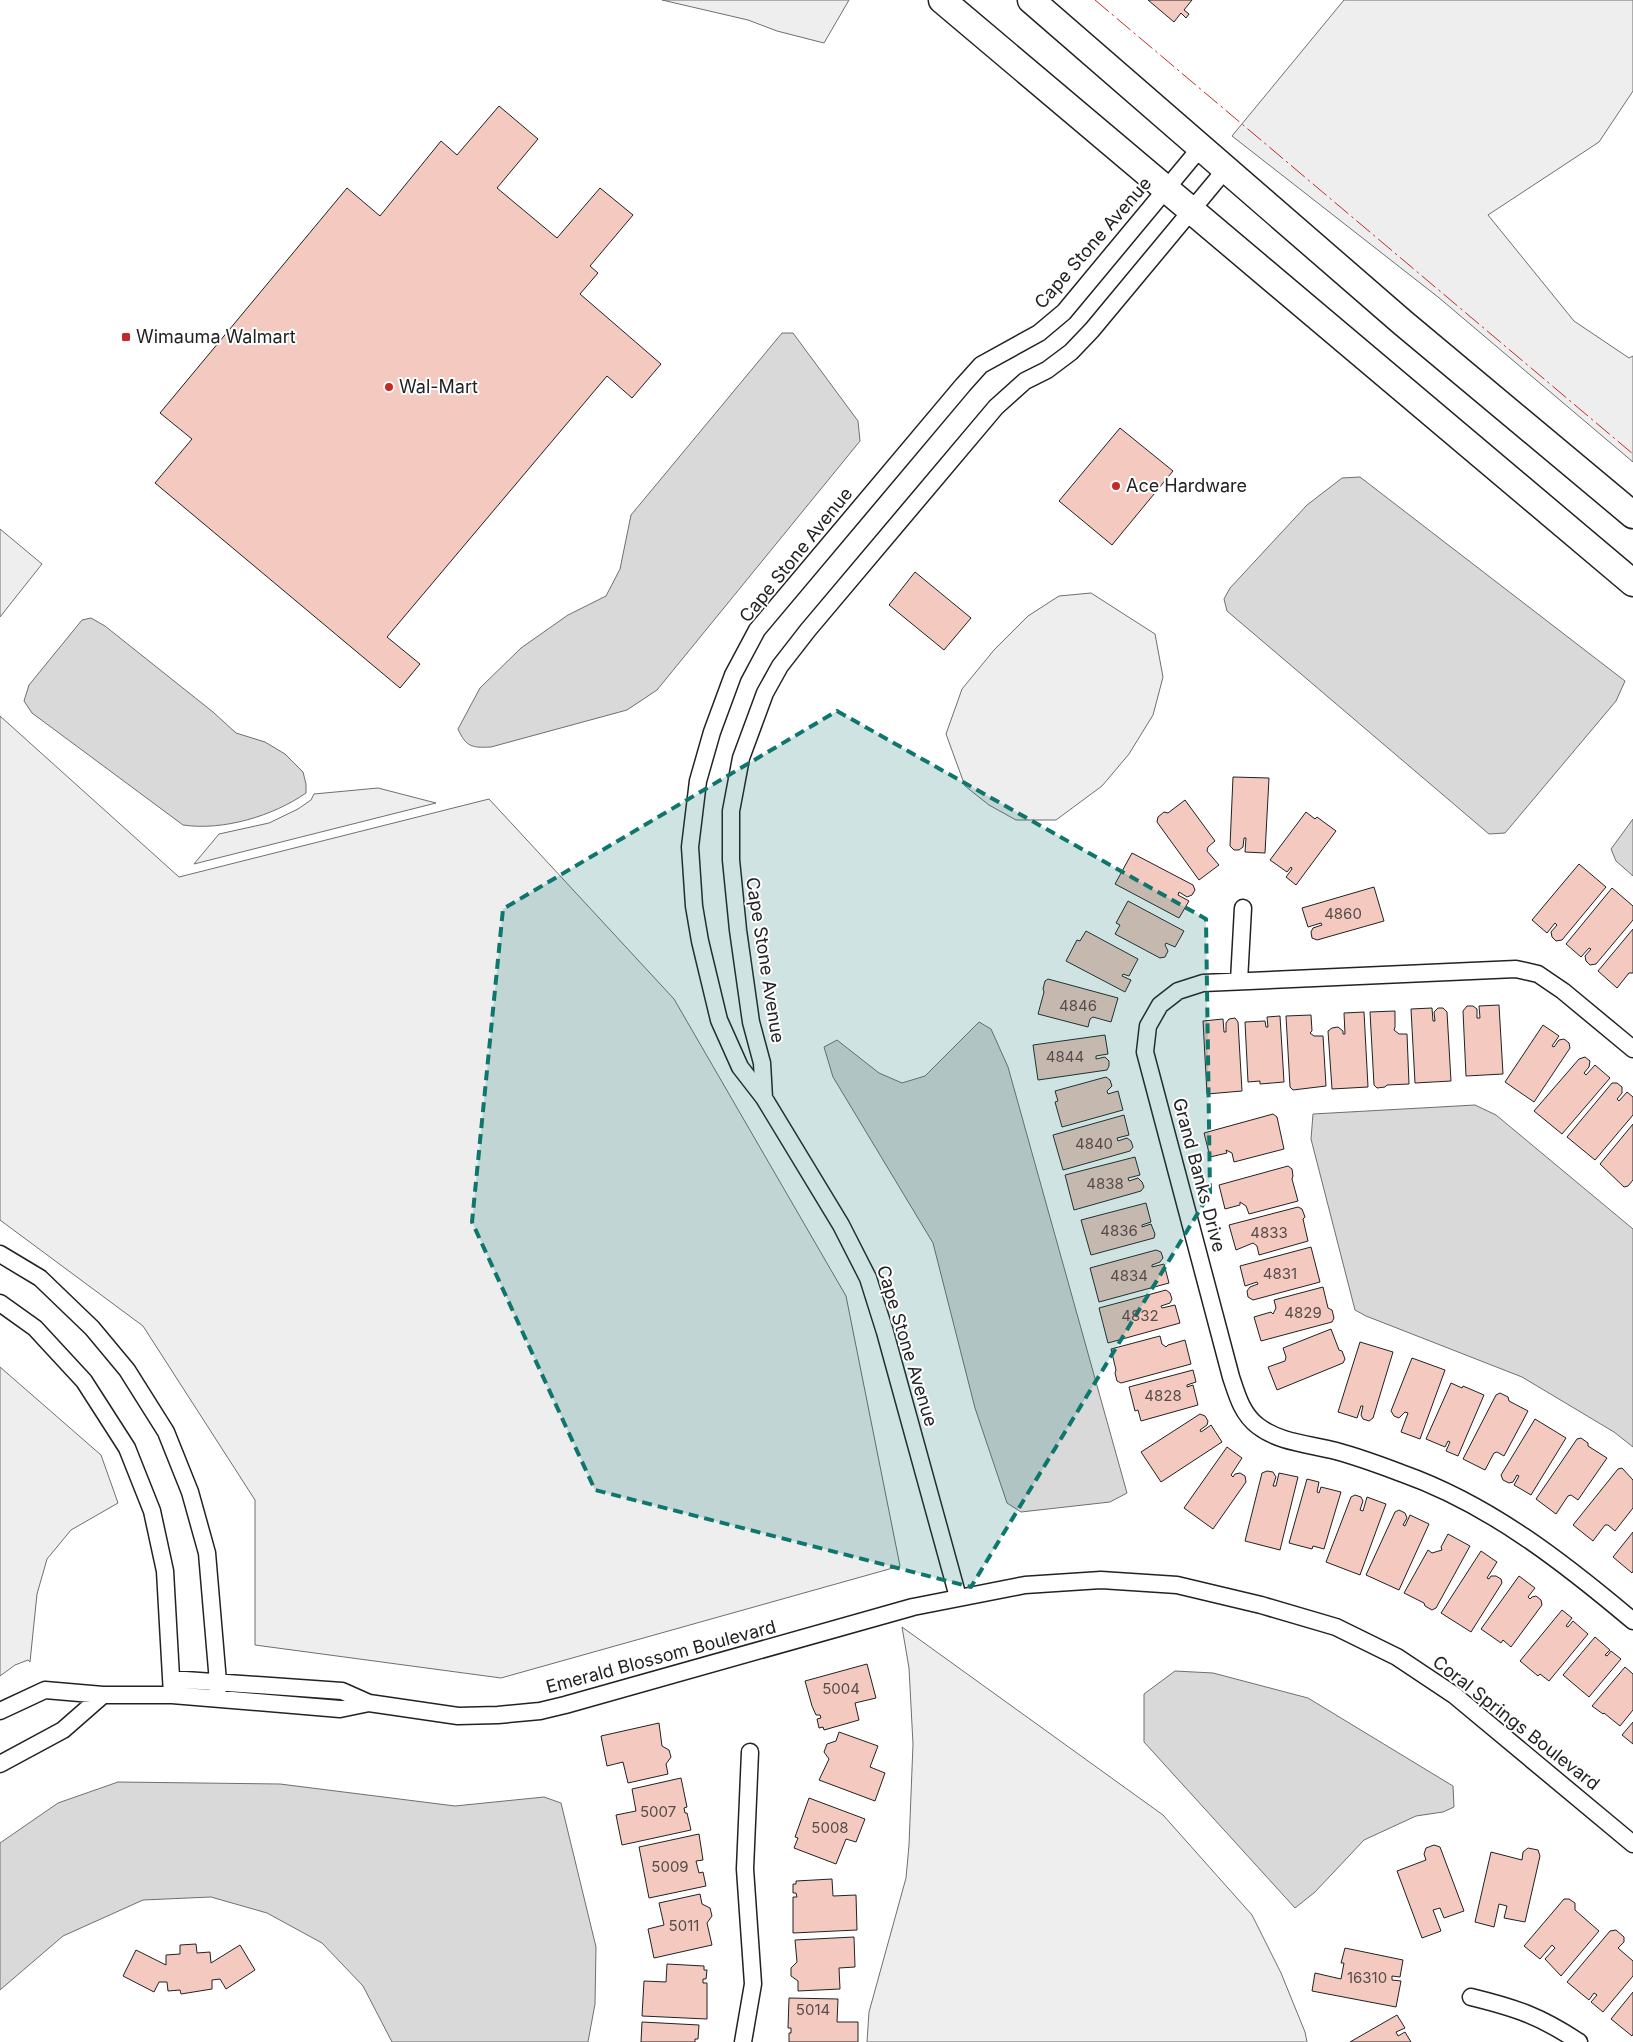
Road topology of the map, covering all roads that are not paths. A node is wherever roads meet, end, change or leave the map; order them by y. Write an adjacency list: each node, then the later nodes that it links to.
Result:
1 (942, 0): 5 (main road)
2 (1031, 0): 3 (main road)
3 (1201, 147): 4 (main road); 5 (street, Cape Stone Avenue)
4 (1225, 170): 6 (street, Cape Stone Avenue); 7 (main road)
5 (1166, 190): 6 (main road); 12 (street, Cape Stone Avenue)
6 (1191, 211): 8 (main road); 12 (street, Cape Stone Avenue)
7 (1633, 515)
8 (1633, 583)
9 (1243, 908): 10 (street)
10 (1239, 981): 11 (street, Grand Banks Drive); 16 (street, Grand Banks Drive)
11 (1633, 1049)
12 (764, 1098): 15 (street, Cape Stone Avenue)
13 (0, 1254): 18 (street)
14 (0, 1303): 17 (street)
15 (958, 1597): 18 (street, Emerald Blossom Boulevard); 23 (street, Coral Springs Boulevard)
16 (1633, 1622)
17 (172, 1687): 18 (street, Emerald Blossom Boulevard); 19 (street, Emerald Blossom Boulevard)
18 (217, 1690)
19 (104, 1695): 20 (street, Emerald Blossom Boulevard); 22 (street)
20 (0, 1710)
21 (750, 1752): 25 (street)
22 (0, 1764)
23 (1632, 1842)
24 (1472, 1997): 26 (street)
25 (742, 2042)
26 (1579, 2042)

